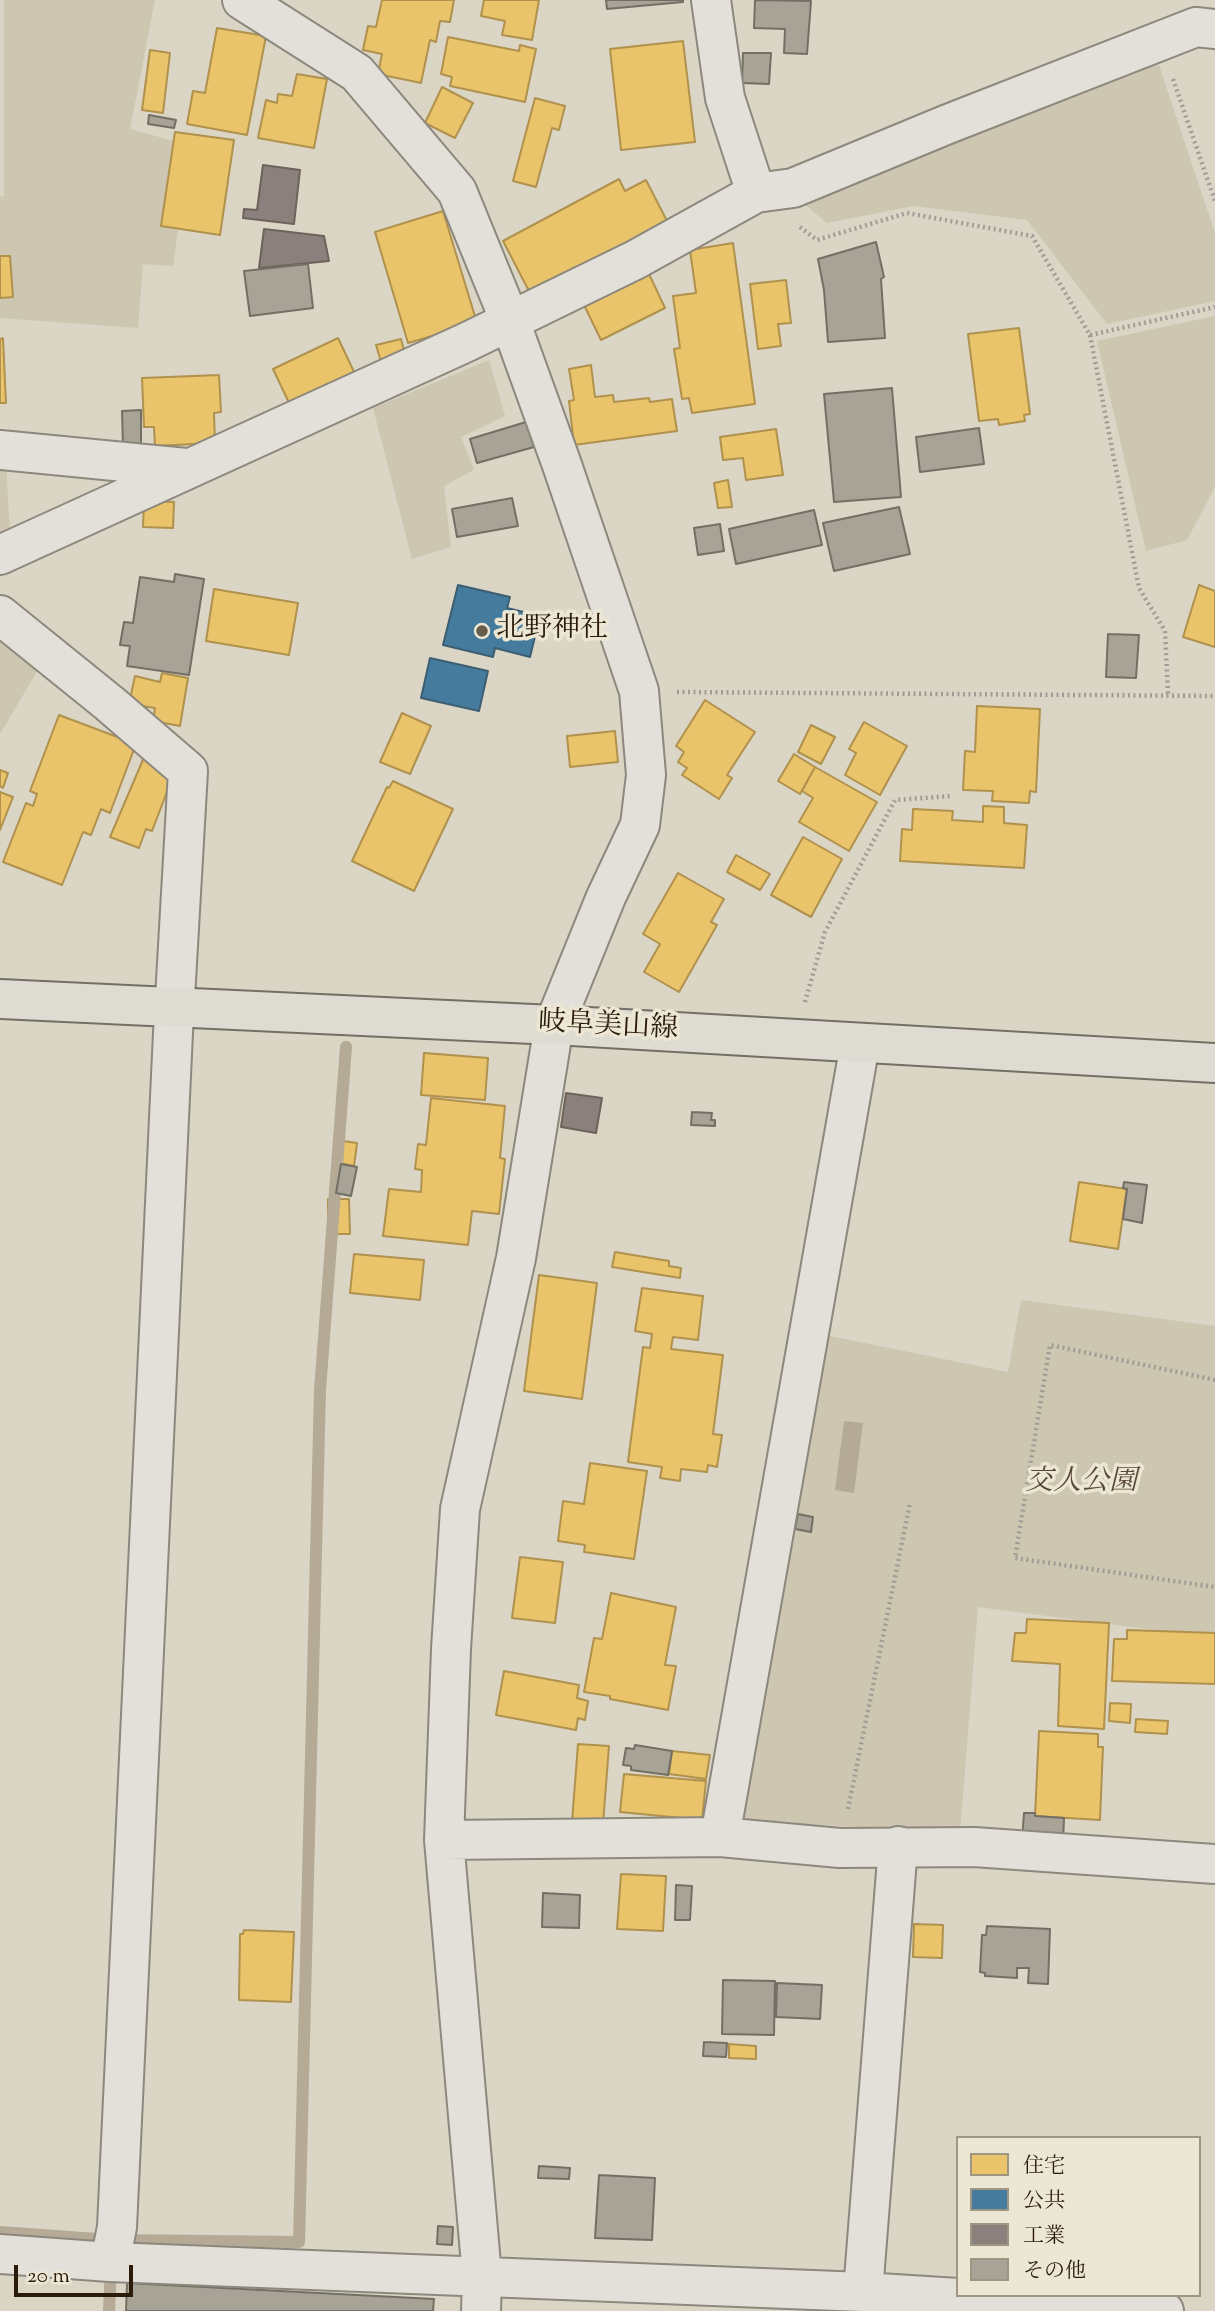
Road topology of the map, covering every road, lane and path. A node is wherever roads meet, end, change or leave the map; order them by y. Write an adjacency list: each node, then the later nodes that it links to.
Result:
1 (711, 0): 5 (street)
2 (258, 5): 8 (street)
3 (1215, 29): 4 (street)
4 (1160, 41): 5 (street); 6 (path)
5 (756, 193): 8 (street); 9 (path)
6 (1215, 201)
7 (1215, 307): 9 (path)
8 (510, 321): 11 (street); 14 (street)
9 (1090, 335): 15 (path)
10 (0, 450): 11 (street)
11 (188, 468): 12 (street)
12 (0, 555)
13 (0, 614): 19 (street)
14 (639, 691): 15 (path); 20 (street)
15 (1168, 694): 16 (path)
16 (1215, 696)
17 (952, 796): 21 (path)
18 (0, 999): 19 (main road, 岐阜美山線)
19 (174, 1006): 20 (main road, 岐阜美山線); 33 (street)
20 (554, 1025): 21 (main road, 岐阜美山線); 28 (street)
21 (794, 1039): 22 (main road, 岐阜美山線)
22 (860, 1044): 23 (main road, 岐阜美山線); 27 (street)
23 (1215, 1062)
24 (1215, 1380): 26 (path)
25 (910, 1503): 30 (path)
26 (1215, 1587)
27 (720, 1837): 28 (street); 30 (street)
28 (444, 1840): 35 (street)
29 (898, 1846): 30 (street); 31 (street); 34 (street)
30 (840, 1848)
31 (1215, 1864)
32 (0, 2254): 33 (street)
33 (110, 2262): 35 (street)
34 (863, 2292): 35 (street); 36 (street)
35 (482, 2294)
36 (1164, 2311)

